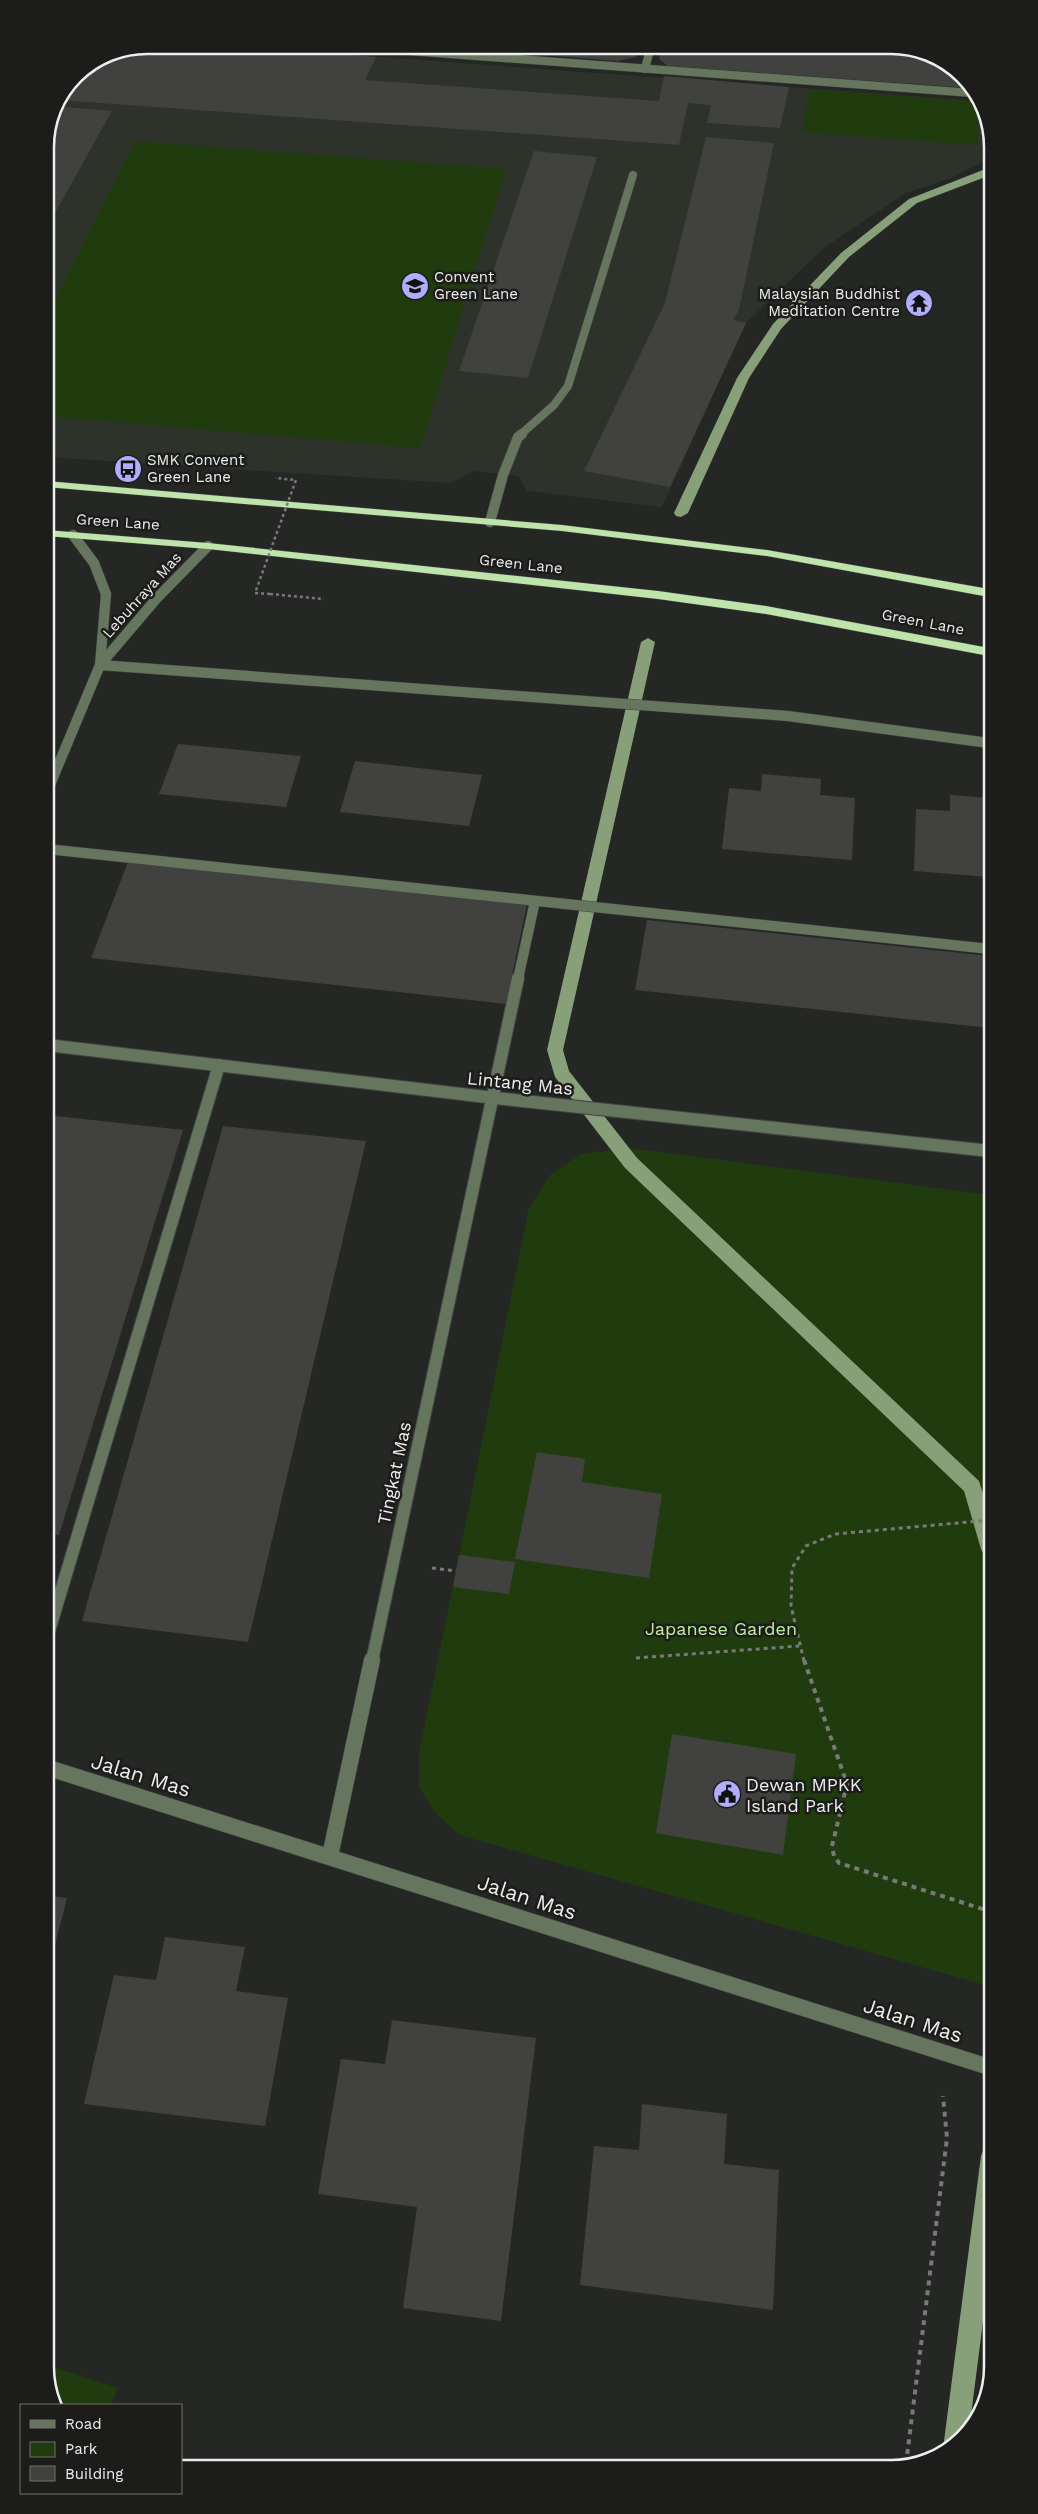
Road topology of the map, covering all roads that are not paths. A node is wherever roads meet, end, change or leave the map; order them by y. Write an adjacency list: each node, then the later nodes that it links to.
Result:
1 (448, 54): 3 (street)
2 (649, 54): 3 (street)
3 (645, 69): 4 (street)
4 (967, 93)
5 (633, 176): 7 (street)
6 (54, 485): 7 (highway, Green Lane)
7 (490, 522): 11 (highway, Green Lane)
8 (54, 534): 9 (highway, Green Lane)
9 (73, 535): 10 (highway, Green Lane); 13 (street, Lebuhraya Mas)
10 (208, 546): 12 (highway, Green Lane); 13 (street, Lebuhraya Mas)
11 (984, 592)
12 (984, 651)
13 (100, 666): 14 (street); 15 (street, Lebuhraya Mas)
14 (984, 742)
15 (54, 775)
16 (54, 850): 17 (street)
17 (535, 901): 18 (street); 21 (street, Tingkat Mas)
18 (984, 949)
19 (54, 1046): 20 (street, Lintang Mas)
20 (220, 1064): 21 (street, Lintang Mas); 23 (street)
21 (495, 1098): 22 (street, Lintang Mas); 25 (street, Tingkat Mas)
22 (984, 1150)
23 (54, 1614)
24 (54, 1770): 25 (street, Jalan Mas)
25 (330, 1856): 26 (street, Jalan Mas)
26 (984, 2065)

